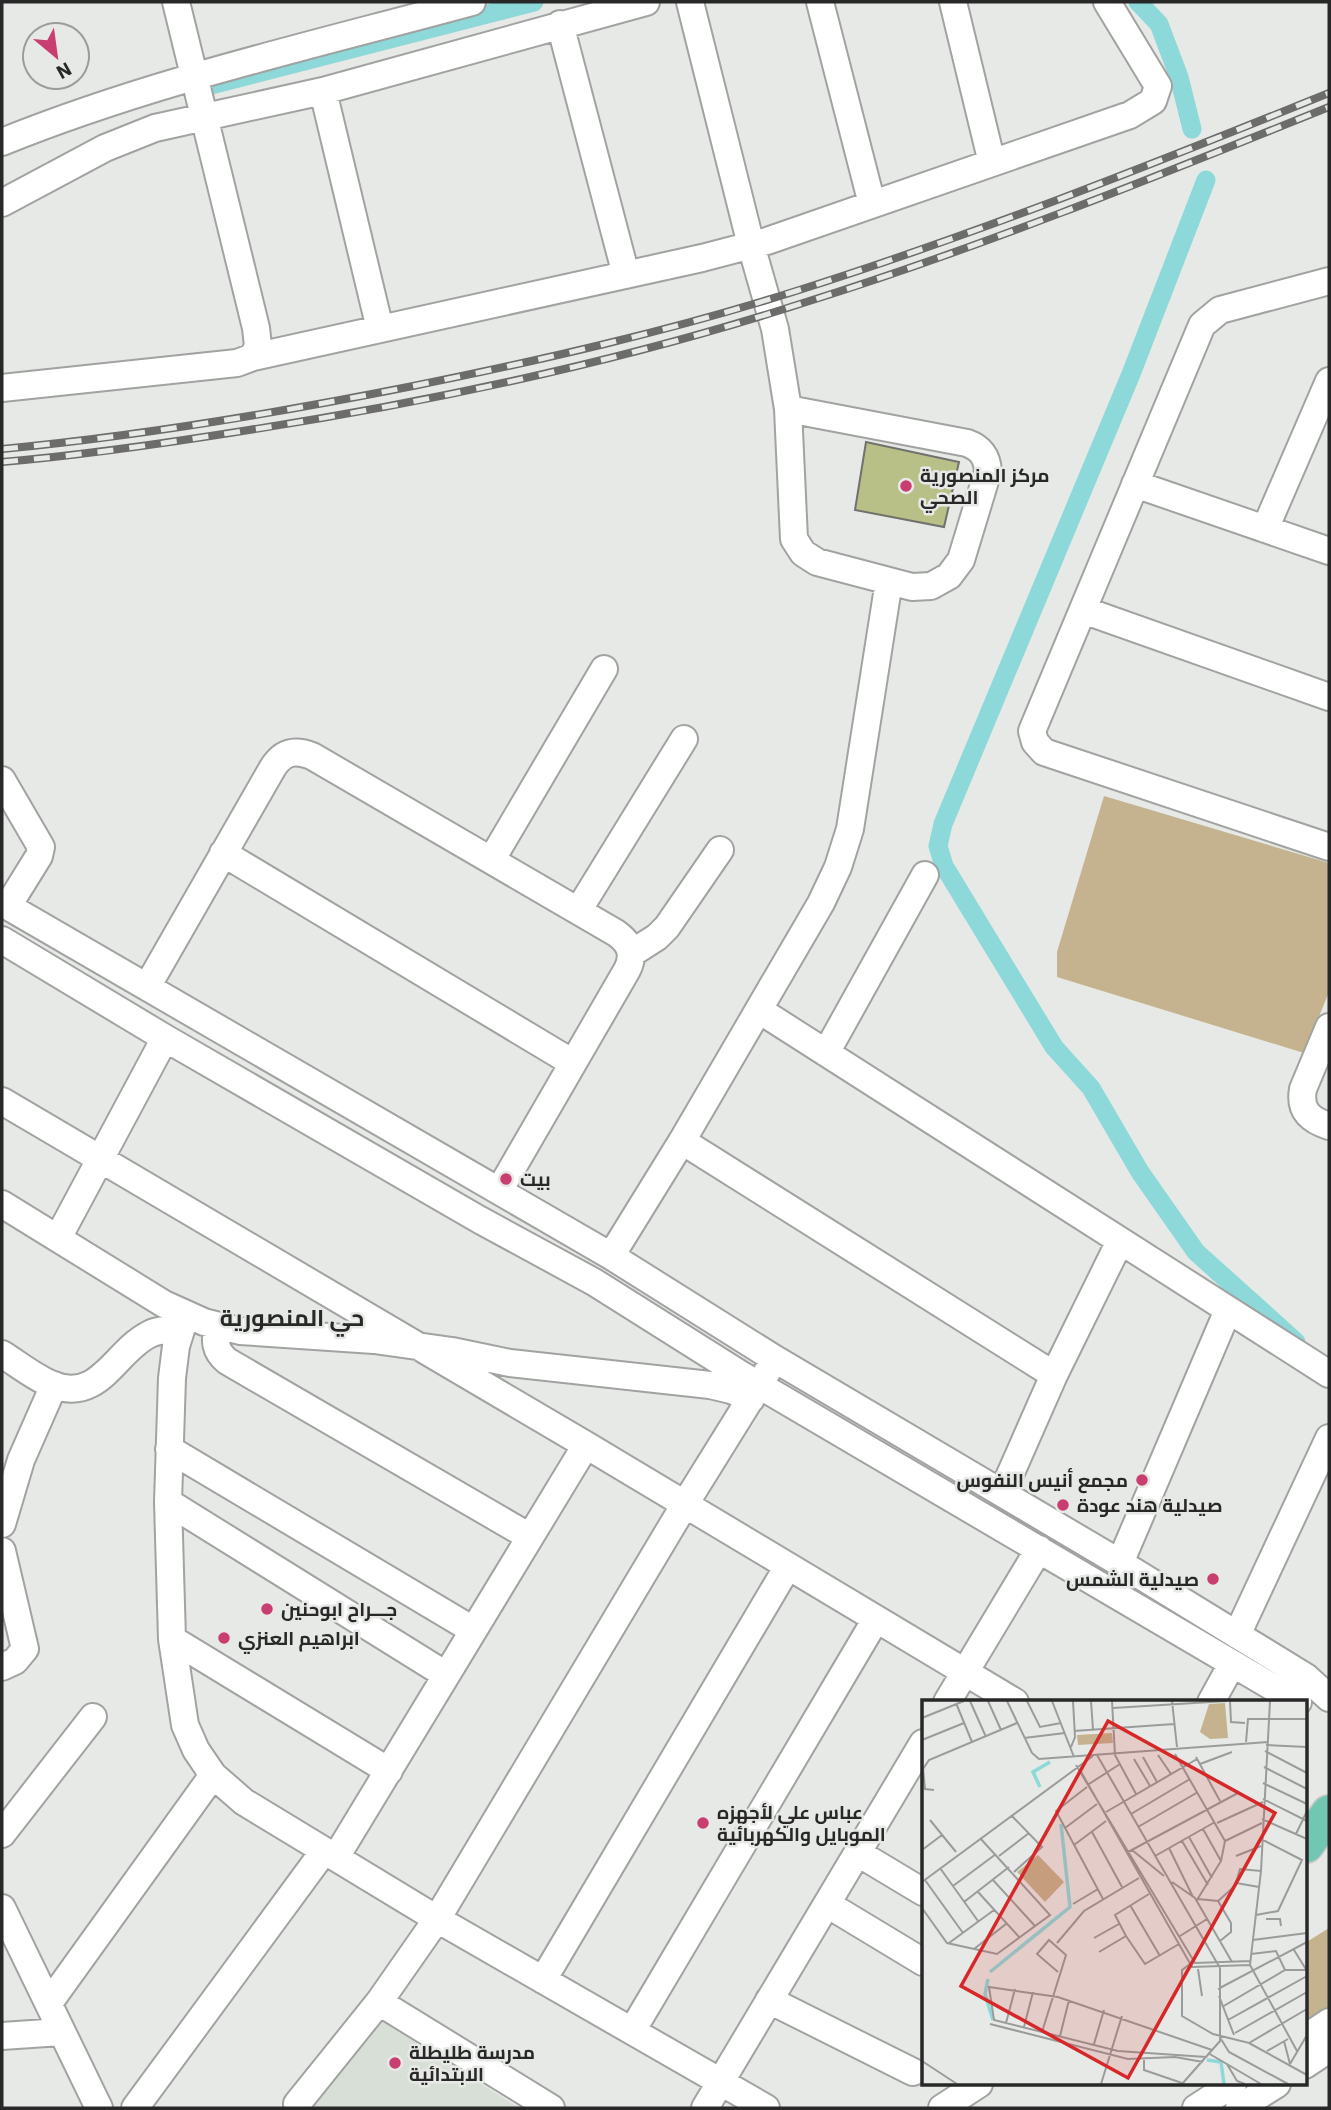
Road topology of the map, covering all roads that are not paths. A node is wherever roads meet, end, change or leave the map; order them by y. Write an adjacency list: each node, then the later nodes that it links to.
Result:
1 (176, 2): 9 (street)
2 (472, 2): 9 (street)
3 (646, 2): 8 (street)
4 (690, 2): 16 (street)
5 (820, 2): 15 (street)
6 (953, 2): 13 (street)
7 (1107, 2): 13 (street)
8 (560, 24): 10 (street); 17 (street)
9 (194, 77): 11 (street); 12 (street)
10 (323, 91): 11 (street); 19 (street)
11 (204, 117): 14 (street); 20 (street)
12 (2, 142)
13 (992, 163): 15 (street)
14 (2, 203)
15 (872, 204): 16 (street)
16 (751, 245): 17 (street); 23 (street)
17 (626, 275): 19 (street)
18 (1329, 281): 24 (street)
19 (380, 329): 20 (street)
20 (253, 357): 22 (street)
21 (1329, 381): 25 (street)
22 (2, 388)
23 (788, 409): 27 (street); 27 (street)
24 (1135, 484): 25 (street); 28 (street)
25 (1265, 529): 26 (street)
26 (1329, 551)
27 (889, 581): 43 (street)
28 (1083, 610): 30 (street); 33 (street)
29 (604, 669): 36 (street)
30 (1329, 697)
31 (684, 739): 39 (street)
32 (2, 780): 38 (street)
33 (1329, 847)
34 (720, 850): 41 (street)
35 (223, 853): 36 (street); 42 (street); 47 (street)
36 (492, 859): 39 (street)
37 (925, 875): 46 (street)
38 (5, 905): 42 (street)
39 (578, 911): 41 (street)
40 (2, 940): 45 (street)
41 (632, 953): 47 (street)
42 (147, 987): 52 (street)
43 (759, 1010): 46 (street); 50 (street)
44 (1329, 1027): 49 (street)
45 (165, 1038): 51 (street); 66 (street)
46 (826, 1053): 55 (street)
47 (573, 1063): 52 (street)
48 (2, 1101): 51 (street)
49 (1329, 1126)
50 (682, 1141): 56 (street); 64 (street)
51 (100, 1159): 54 (street); 60 (street)
52 (499, 1191): 56 (street)
53 (2, 1204): 54 (street)
54 (58, 1238): 58 (street)
55 (1120, 1241): 57 (street); 64 (street)
56 (611, 1256): 62 (street)
57 (1228, 1310): 63 (street); 77 (street)
58 (183, 1322): 59 (street); 65 (street); 69 (street)
59 (218, 1326): 60 (street); 74 (street)
60 (415, 1345): 66 (street); 68 (street)
61 (2, 1354): 65 (street)
62 (775, 1359): 66 (street); 70 (street)
63 (1329, 1374)
64 (1055, 1375): 70 (street)
65 (54, 1385): 73 (street)
66 (755, 1392): 72 (street); 75 (street)
67 (1329, 1438): 81 (street)
68 (586, 1445): 72 (street); 74 (street)
69 (169, 1449): 71 (street); 80 (street)
70 (1002, 1493): 77 (street)
71 (168, 1502): 82 (street); 86 (street)
72 (685, 1504): 78 (street); 106 (street)
73 (2, 1524)
74 (530, 1536): 80 (street)
75 (1039, 1549): 83 (street); 85 (street)
76 (2, 1550): 84 (street)
77 (1120, 1563): 81 (street)
78 (788, 1566): 79 (street); 108 (street)
79 (876, 1619): 85 (street); 113 (street)
80 (473, 1630): 86 (street)
81 (1237, 1635): 87 (street)
82 (172, 1639): 96 (street); 97 (street)
83 (1233, 1664): 90 (street); 91 (street)
84 (2, 1667)
85 (965, 1672): 88 (street); 89 (street)
86 (446, 1675): 96 (street)
87 (1329, 1698)
88 (948, 1700)
89 (1012, 1700)
90 (1212, 1700)
91 (1295, 1700)
92 (1306, 1705): 93 (street)
93 (1329, 1710)
94 (93, 1717): 99 (street)
95 (920, 1754): 101 (street)
96 (389, 1771): 102 (street)
97 (213, 1775): 102 (street); 111 (street)
98 (1329, 1813): 100 (main road)
99 (2, 1834)
100 (1313, 1841)
101 (858, 1853): 103 (street); 104 (street)
102 (330, 1854): 106 (street); 126 (street)
103 (922, 1891)
104 (827, 1904): 107 (street); 109 (street)
105 (2, 1908): 111 (street)
106 (437, 1919): 108 (street); 110 (street)
107 (922, 1961)
108 (543, 1980): 113 (street)
109 (769, 2000): 119 (street); 120 (street)
110 (379, 2002): 124 (street); 127 (street)
111 (49, 2003): 114 (street)
112 (1329, 2022): 116 (street)
113 (632, 2031): 120 (street)
114 (61, 2032): 115 (street); 125 (street)
115 (2, 2036)
116 (1306, 2037)
117 (1329, 2049): 118 (street)
118 (1306, 2064)
119 (913, 2073)
120 (721, 2082): 128 (street); 129 (street)
121 (976, 2086): 130 (street)
122 (1230, 2086): 131 (street)
123 (1275, 2091): 132 (street)
124 (297, 2104)
125 (99, 2108)
126 (135, 2108)
127 (551, 2108)
128 (705, 2108)
129 (766, 2108)
130 (942, 2108)
131 (1196, 2108)
132 (1239, 2108)

